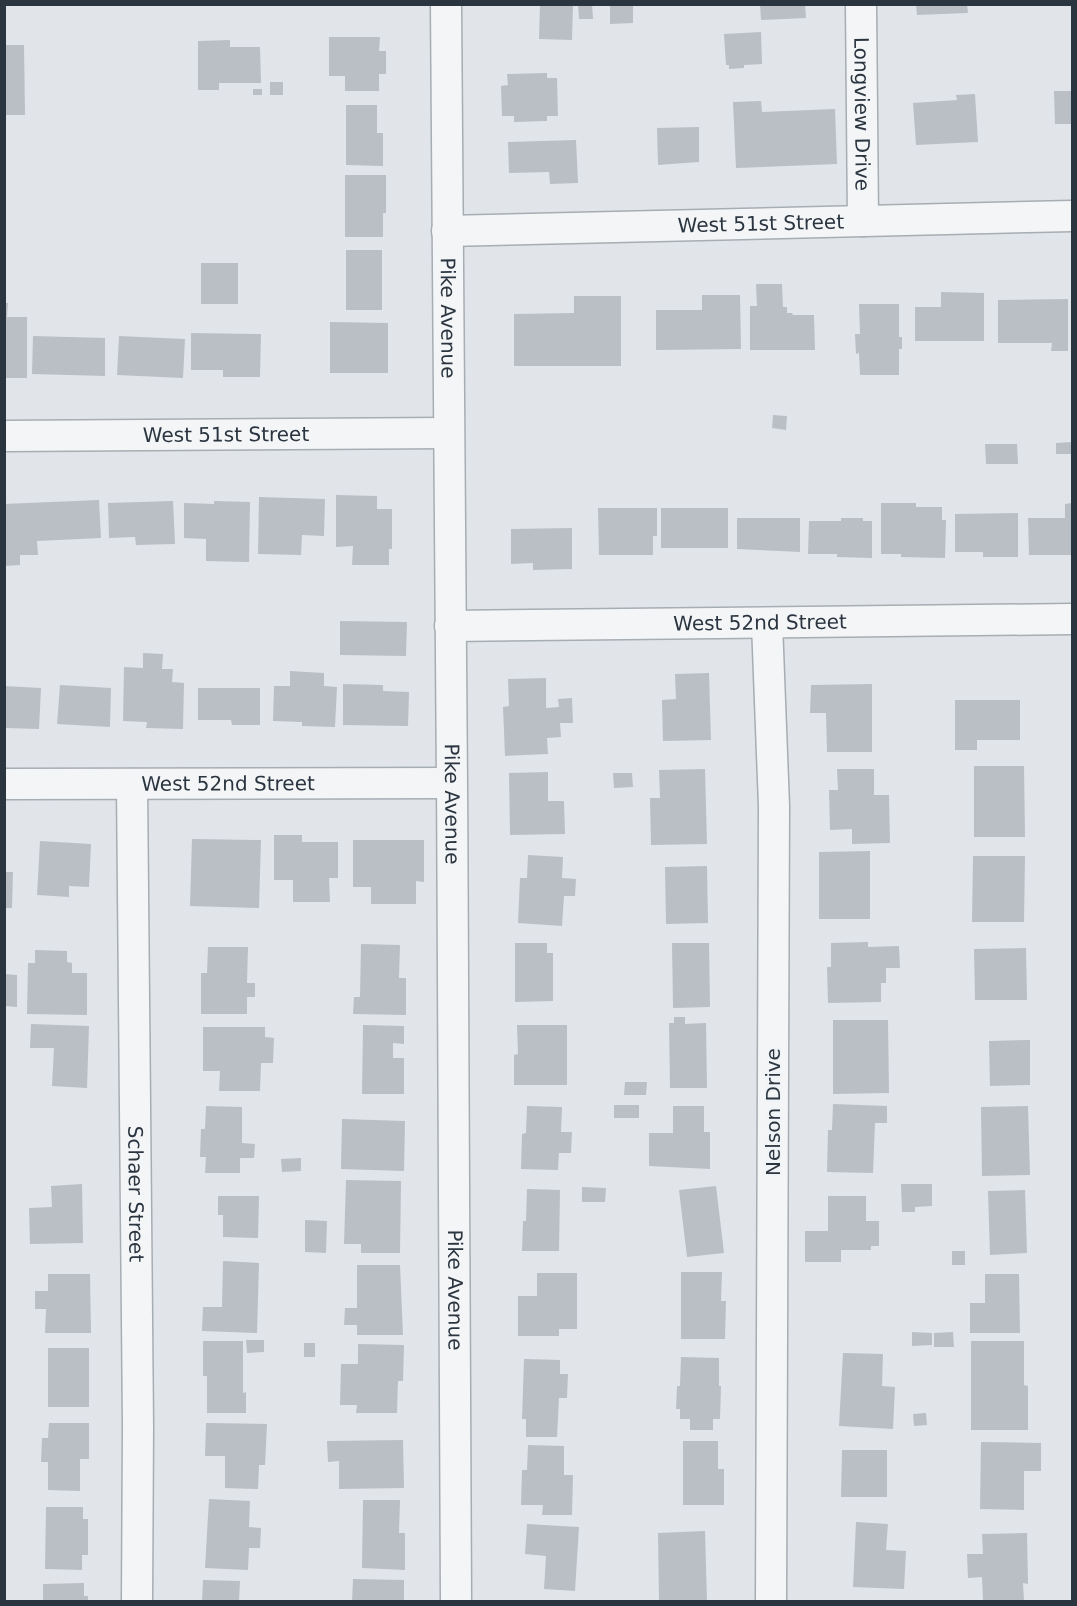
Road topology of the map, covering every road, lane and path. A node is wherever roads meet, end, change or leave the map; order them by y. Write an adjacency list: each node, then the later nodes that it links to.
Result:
1 (446, 4): 5 (street, Pike Avenue)
2 (861, 4): 4 (street, Longview Drive)
3 (1072, 216): 4 (street, West 51st Street)
4 (863, 221): 5 (street, West 51st Street)
5 (447, 231): 6 (street, Pike Avenue)
6 (448, 433): 7 (street, West 51st Street); 10 (street, Pike Avenue)
7 (4, 436)
8 (1072, 620): 9 (street, West 52nd Street)
9 (767, 623): 10 (street, West 52nd Street); 16 (street, Nelson Drive)
10 (450, 626): 11 (street, Pike Avenue)
11 (451, 783): 13 (street, West 52nd Street); 15 (street, Pike Avenue)
12 (4, 784): 13 (street, West 52nd Street)
13 (132, 784): 14 (street, Schaer Street)
14 (137, 1602)
15 (456, 1602)
16 (771, 1602)

